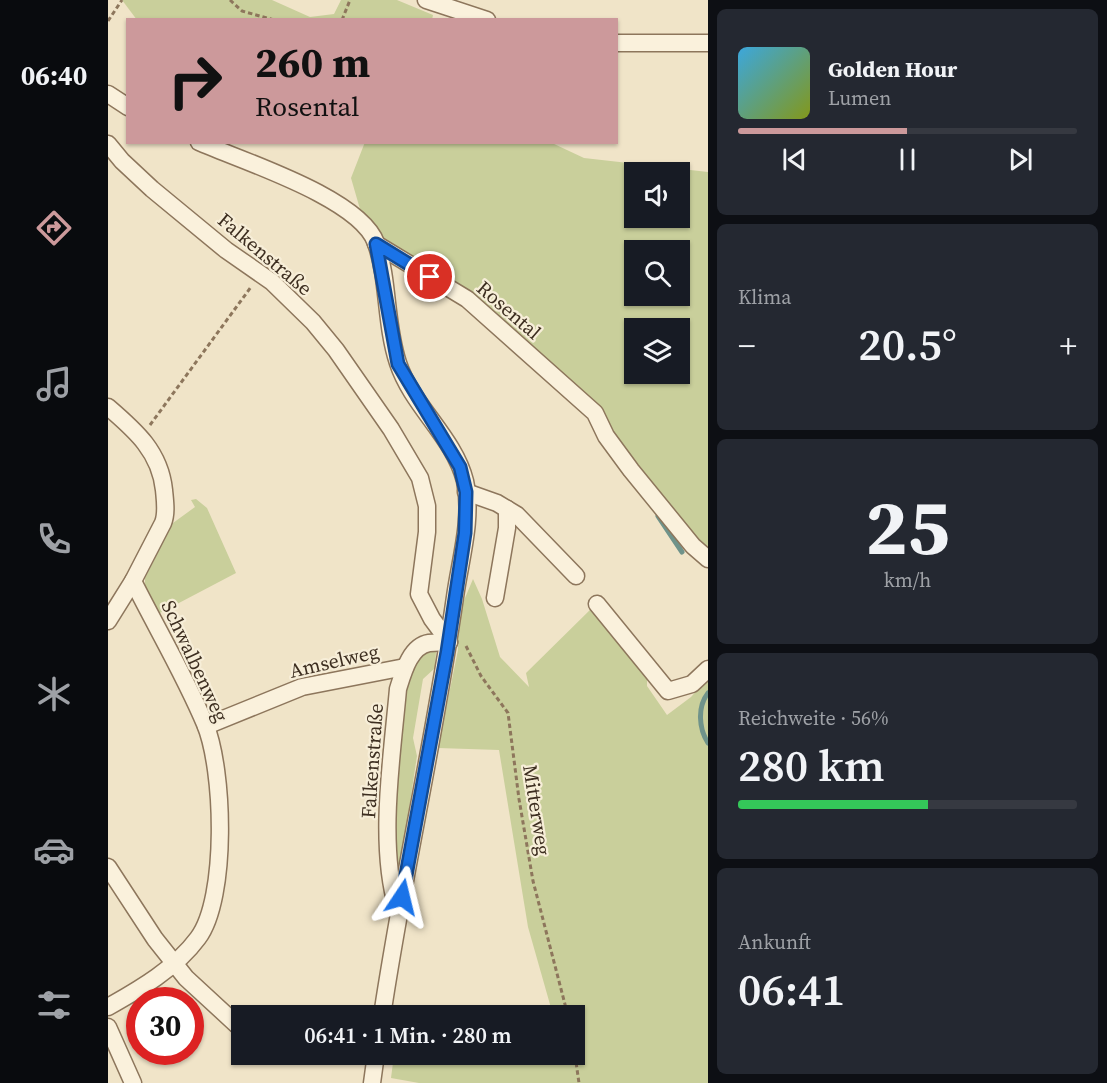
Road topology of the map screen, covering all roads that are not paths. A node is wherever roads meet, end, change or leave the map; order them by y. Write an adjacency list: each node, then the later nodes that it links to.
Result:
1 (426, 0): 2 (street)
2 (459, 5): 3 (street)
3 (483, 18)
4 (618, 43): 5 (street)
5 (708, 43)
6 (108, 94): 7 (street)
7 (126, 106)
8 (108, 144): 22 (street, Falkenstraße)
9 (204, 144): 10 (street, Rosental)
10 (376, 244): 12 (street, Falkenstraße); 14 (street, Rosental)
11 (108, 407): 18 (street)
12 (466, 492): 13 (street); 22 (street, Falkenstraße)
13 (507, 509): 17 (street); 19 (street)
14 (693, 546): 15 (street, Rosental); 16 (street)
15 (708, 559)
16 (708, 572)
17 (576, 576)
18 (133, 581): 21 (street); 25 (street, Schwalbenweg)
19 (495, 598)
20 (597, 604): 24 (street)
21 (108, 621)
22 (449, 642): 23 (street, Falkenstraße); 27 (street, Falkenstraße)
23 (405, 667): 25 (street, Amselweg); 27 (street, Falkenstraße)
24 (708, 669)
25 (206, 726): 28 (street, Schwalbenweg)
26 (108, 867): 28 (street)
27 (399, 913): 29 (street, Falkenstraße)
28 (173, 963): 30 (street, Schwalbenweg); 31 (street)
29 (384, 1005)
30 (108, 1007)
31 (231, 1019)
32 (108, 1027): 34 (street)
33 (374, 1065): 35 (street)
34 (133, 1083)
35 (372, 1083)

